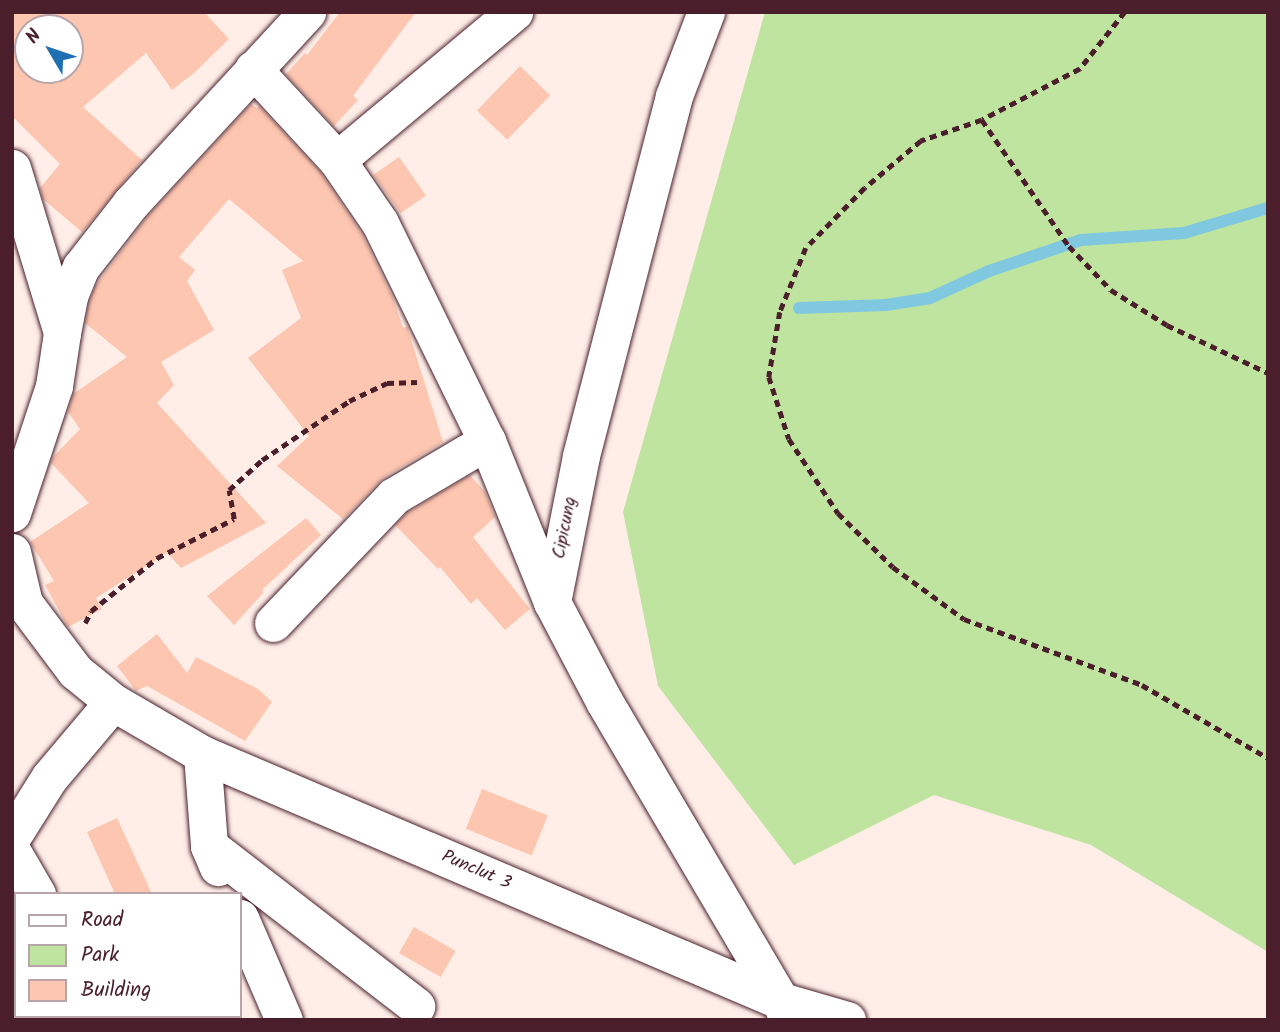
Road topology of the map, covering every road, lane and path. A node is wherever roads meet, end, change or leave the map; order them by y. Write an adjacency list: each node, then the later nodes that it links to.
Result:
1 (307, 12): 5 (street)
2 (514, 12): 7 (street)
3 (706, 12): 15 (street, Cipicung)
4 (1125, 12): 6 (path)
5 (253, 69): 7 (street); 9 (street)
6 (982, 120): 10 (path); 21 (path)
7 (337, 160): 12 (street)
8 (12, 168): 9 (street)
9 (62, 333): 13 (street)
10 (1268, 373)
11 (387, 383): 18 (path)
12 (487, 441): 15 (street); 17 (street)
13 (12, 513)
14 (12, 552): 16 (street, Punclut 3)
15 (552, 602): 29 (street)
16 (18, 604): 18 (street, Punclut 3)
17 (273, 623)
18 (65, 661): 19 (street, Punclut 3)
19 (113, 702): 20 (street, Punclut 3); 22 (street)
20 (202, 754): 23 (street); 29 (street, Punclut 3)
21 (1268, 758)
22 (12, 837)
23 (209, 846): 26 (street); 28 (street)
24 (12, 851): 25 (street)
25 (36, 892)
26 (228, 892)
27 (242, 923): 30 (street)
28 (416, 1006)
29 (784, 1010): 31 (street, Punclut 3)
30 (284, 1020)
31 (847, 1020)

